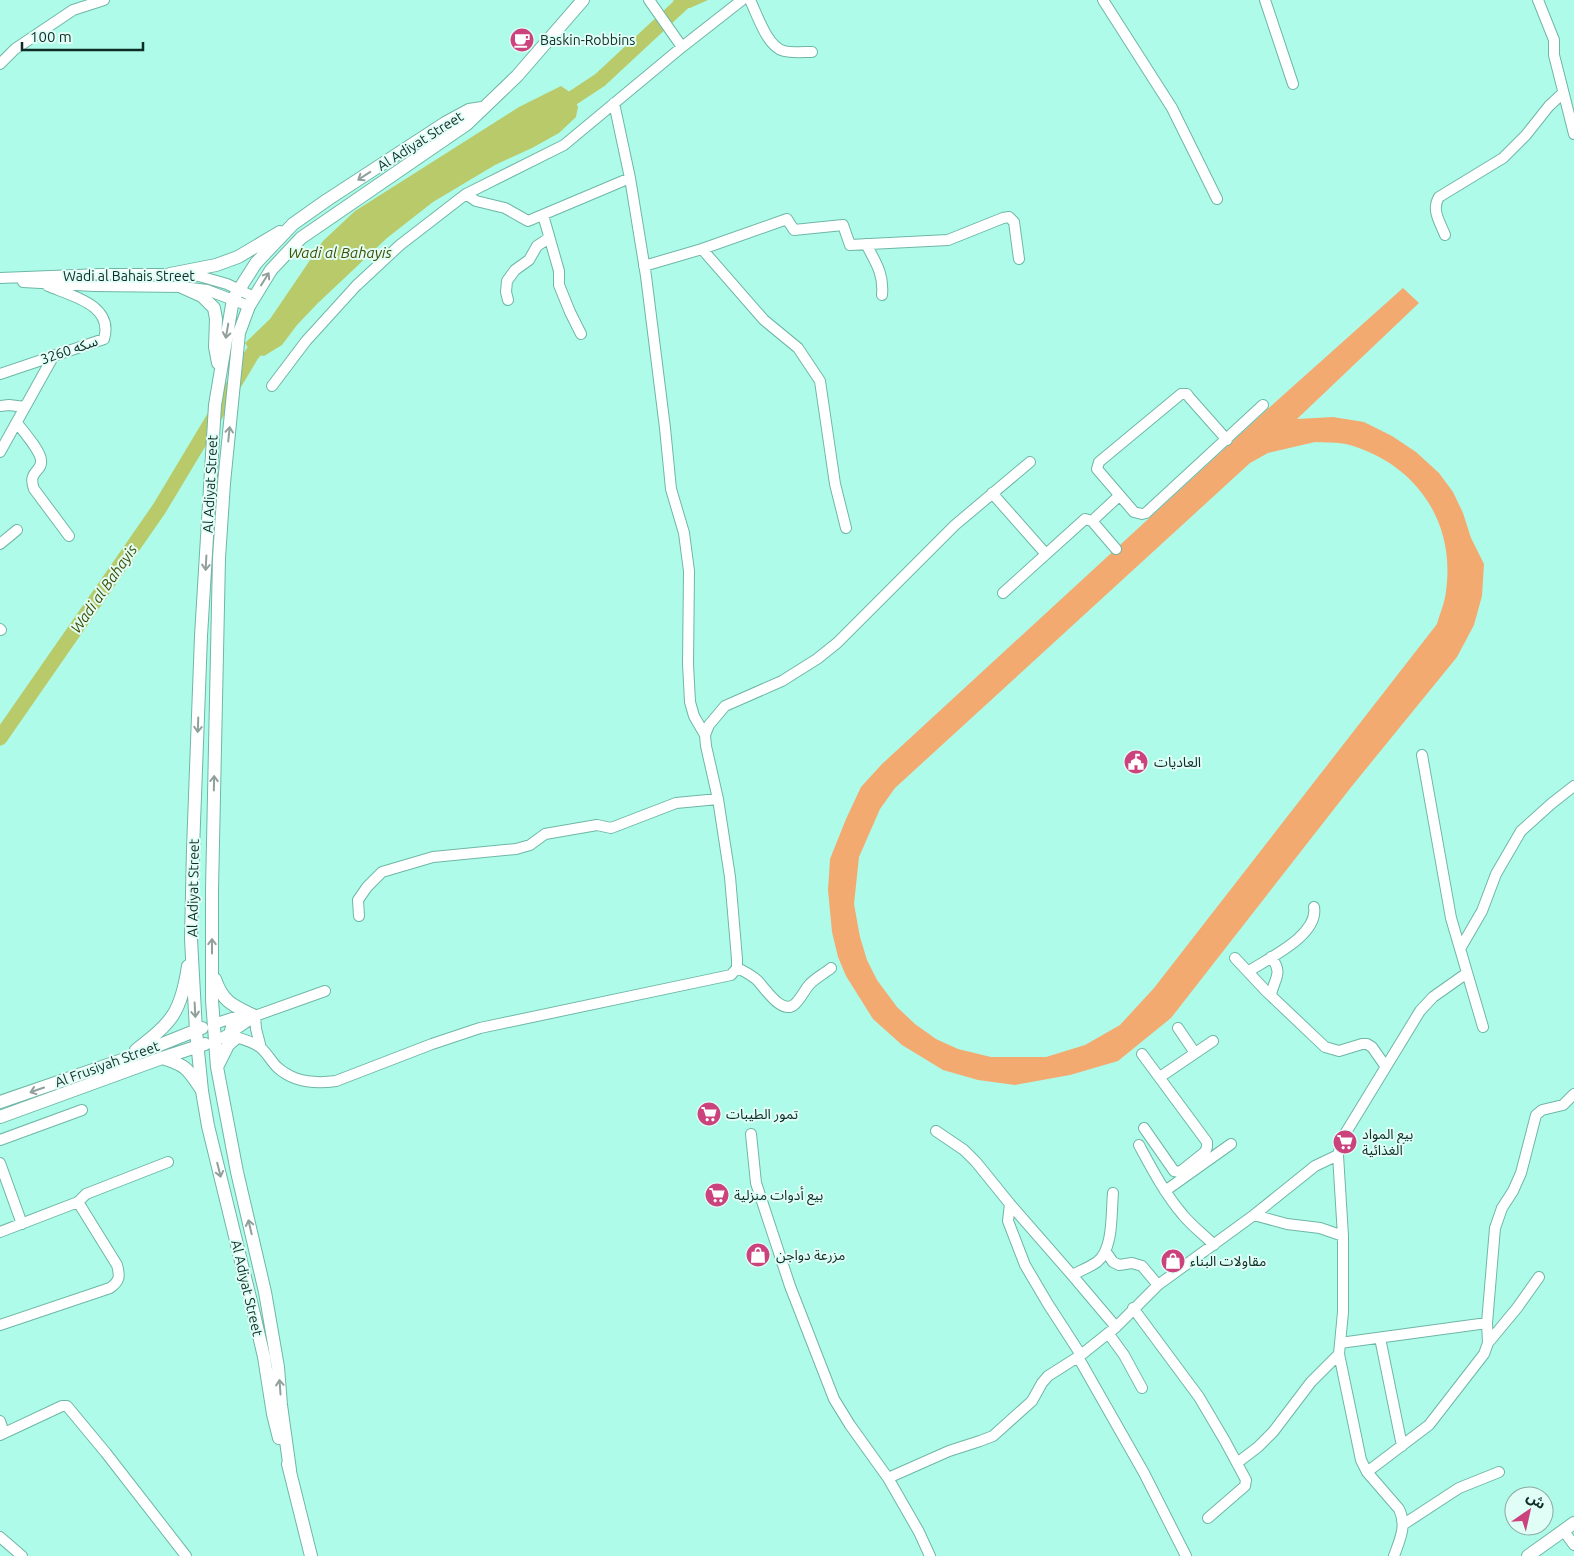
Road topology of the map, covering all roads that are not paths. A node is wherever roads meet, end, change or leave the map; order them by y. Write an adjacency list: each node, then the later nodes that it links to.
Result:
1 (104, 0): 11 (street)
2 (583, 0): 15 (main road)
3 (649, 0): 9 (street)
4 (742, 0): 9 (street)
5 (750, 0): 10 (street)
6 (1103, 0): 19 (street)
7 (1265, 0): 12 (street)
8 (1538, 0): 13 (street)
9 (682, 47): 14 (street)
10 (812, 52)
11 (0, 64)
12 (1293, 84)
13 (1563, 93): 16 (street); 22 (street)
14 (614, 103): 17 (street); 18 (street)
15 (482, 108): 21 (main road, Al Adiyat Street, one-way to 21); 35 (main road, Al Adiyat Street, one-way to 15)
16 (1574, 134)
17 (630, 178): 20 (street); 27 (street)
18 (466, 194): 20 (street); 40 (street)
19 (1217, 199)
20 (543, 215): 23 (street)
21 (293, 224): 28 (main road); 32 (main road, Al Adiyat Street)
22 (1445, 235)
23 (549, 238): 34 (street); 36 (street)
24 (866, 244): 25 (street); 26 (street); 33 (street)
25 (702, 249): 27 (street); 51 (street)
26 (1019, 259)
27 (644, 266): 58 (street)
28 (170, 274): 29 (street, Wadi al Bahais Street); 32 (street, Wadi al Bahais Street)
29 (0, 280): 30 (street, Wadi al Bahais Street)
30 (40, 283): 31 (street, Wadi al Bahais Street); 37 (street, سكه 3260)
31 (182, 286): 32 (street, Wadi al Bahais Street); 38 (main road)
32 (235, 294): 35 (street, Wadi al Bahais Street); 38 (main road, Al Adiyat Street, one-way to 38)
33 (882, 295)
34 (508, 300)
35 (252, 301): 70 (main road, Al Adiyat Street, one-way to 35)
36 (581, 334)
37 (54, 356): 39 (street, سكه 3260); 43 (street)
38 (219, 373): 64 (main road, Al Adiyat Street, one-way to 64)
39 (0, 374)
40 (272, 386)
41 (1263, 405): 45 (street)
42 (0, 406): 43 (street)
43 (26, 407): 44 (street)
44 (16, 423): 46 (street); 53 (street)
45 (1227, 440): 49 (street); 49 (street)
46 (0, 452)
47 (1030, 462): 48 (street)
48 (992, 493): 56 (street); 58 (street)
49 (1119, 496): 50 (street)
50 (1092, 521): 55 (street); 56 (street)
51 (846, 528)
52 (17, 530): 54 (street)
53 (70, 536)
54 (0, 544)
55 (1116, 548)
56 (1046, 553): 57 (street)
57 (1003, 593)
58 (705, 735): 61 (street)
59 (1422, 755): 65 (street)
60 (1574, 786): 65 (street)
61 (718, 799): 63 (street); 68 (street)
62 (1314, 907): 66 (street)
63 (359, 916)
64 (192, 939): 80 (main road, Al Adiyat Street, one-way to 80); 89 (main road)
65 (1460, 950): 72 (street)
66 (1271, 957): 71 (street); 74 (street)
67 (1235, 958): 71 (street)
68 (737, 968): 69 (street); 85 (street)
69 (831, 968)
70 (212, 970): 75 (main road); 77 (main road, Al Adiyat Street)
71 (1249, 971): 74 (street)
72 (1467, 973): 78 (street); 91 (street)
73 (325, 991): 75 (street)
74 (1271, 995): 91 (street)
75 (255, 1016): 76 (street); 81 (street); 85 (street)
76 (238, 1018): 77 (street); 81 (street)
77 (214, 1024): 80 (main road, Al Frusiyah Street); 82 (main road, Al Adiyat Street)
78 (1483, 1027)
79 (1178, 1028): 86 (street)
80 (196, 1031): 84 (main road, Al Adiyat Street); 89 (main road, Al Frusiyah Street)
81 (232, 1036): 82 (street); 85 (street); 90 (main road)
82 (215, 1041): 84 (main road, Al Frusiyah Street); 90 (main road, Al Adiyat Street)
83 (1213, 1041): 86 (street)
84 (198, 1047): 88 (main road, Al Frusiyah Street); 93 (main road, Al Adiyat Street)
85 (261, 1048)
86 (1195, 1053): 92 (street)
87 (1142, 1054): 92 (street)
88 (162, 1058): 93 (main road); 97 (main road, Al Frusiyah Street)
89 (122, 1060): 95 (main road, Al Frusiyah Street, one-way to 95)
90 (217, 1067): 134 (main road, Al Adiyat Street, one-way to 90)
91 (1386, 1067): 104 (street)
92 (1160, 1077): 98 (street)
93 (202, 1091): 134 (main road, Al Adiyat Street, one-way to 134)
94 (1574, 1094): 121 (street)
95 (0, 1102)
96 (82, 1110): 101 (street)
97 (0, 1116)
98 (1144, 1128)
99 (936, 1131): 110 (street)
100 (751, 1134): 137 (street)
101 (0, 1140)
102 (1231, 1144): 107 (street)
103 (1139, 1145): 107 (street)
104 (1338, 1155): 111 (street); 114 (street)
105 (168, 1162): 109 (street)
106 (0, 1163): 112 (street)
107 (1165, 1191): 115 (street)
108 (1113, 1193): 116 (street)
109 (78, 1202): 112 (street); 122 (street)
110 (1010, 1204): 117 (street); 128 (street)
111 (1254, 1216): 114 (street); 115 (street)
112 (22, 1224): 113 (street)
113 (0, 1232)
114 (1343, 1236): 125 (street)
115 (1214, 1245): 119 (street)
116 (1106, 1252): 117 (street); 119 (street)
117 (1072, 1274): 123 (street)
118 (1538, 1277): 126 (street)
119 (1158, 1284): 120 (street)
120 (1133, 1308): 123 (street); 133 (street)
121 (1487, 1322): 124 (street); 126 (street)
122 (0, 1325)
123 (1112, 1330): 128 (street); 129 (street)
124 (1380, 1338): 125 (street); 132 (street)
125 (1340, 1343): 127 (street)
126 (1488, 1343): 132 (street)
127 (1339, 1354): 133 (street); 135 (street)
128 (1080, 1356): 137 (street); 148 (street)
129 (1142, 1388)
130 (0, 1421): 131 (street)
131 (2, 1434): 145 (street)
132 (1402, 1446): 135 (street)
133 (1237, 1463): 138 (street)
134 (290, 1470): 146 (main road, Al Adiyat Street)
135 (1367, 1472): 140 (street)
136 (1499, 1472): 140 (street)
137 (888, 1478): 147 (street)
138 (1208, 1518)
139 (1574, 1523): 141 (main road)
140 (1404, 1524): 149 (street)
141 (1563, 1530): 143 (street); 150 (main road)
142 (0, 1537): 144 (street)
143 (1574, 1545)
144 (22, 1556)
145 (186, 1556)
146 (311, 1556)
147 (930, 1556)
148 (1186, 1556)
149 (1394, 1556)
150 (1528, 1556)

